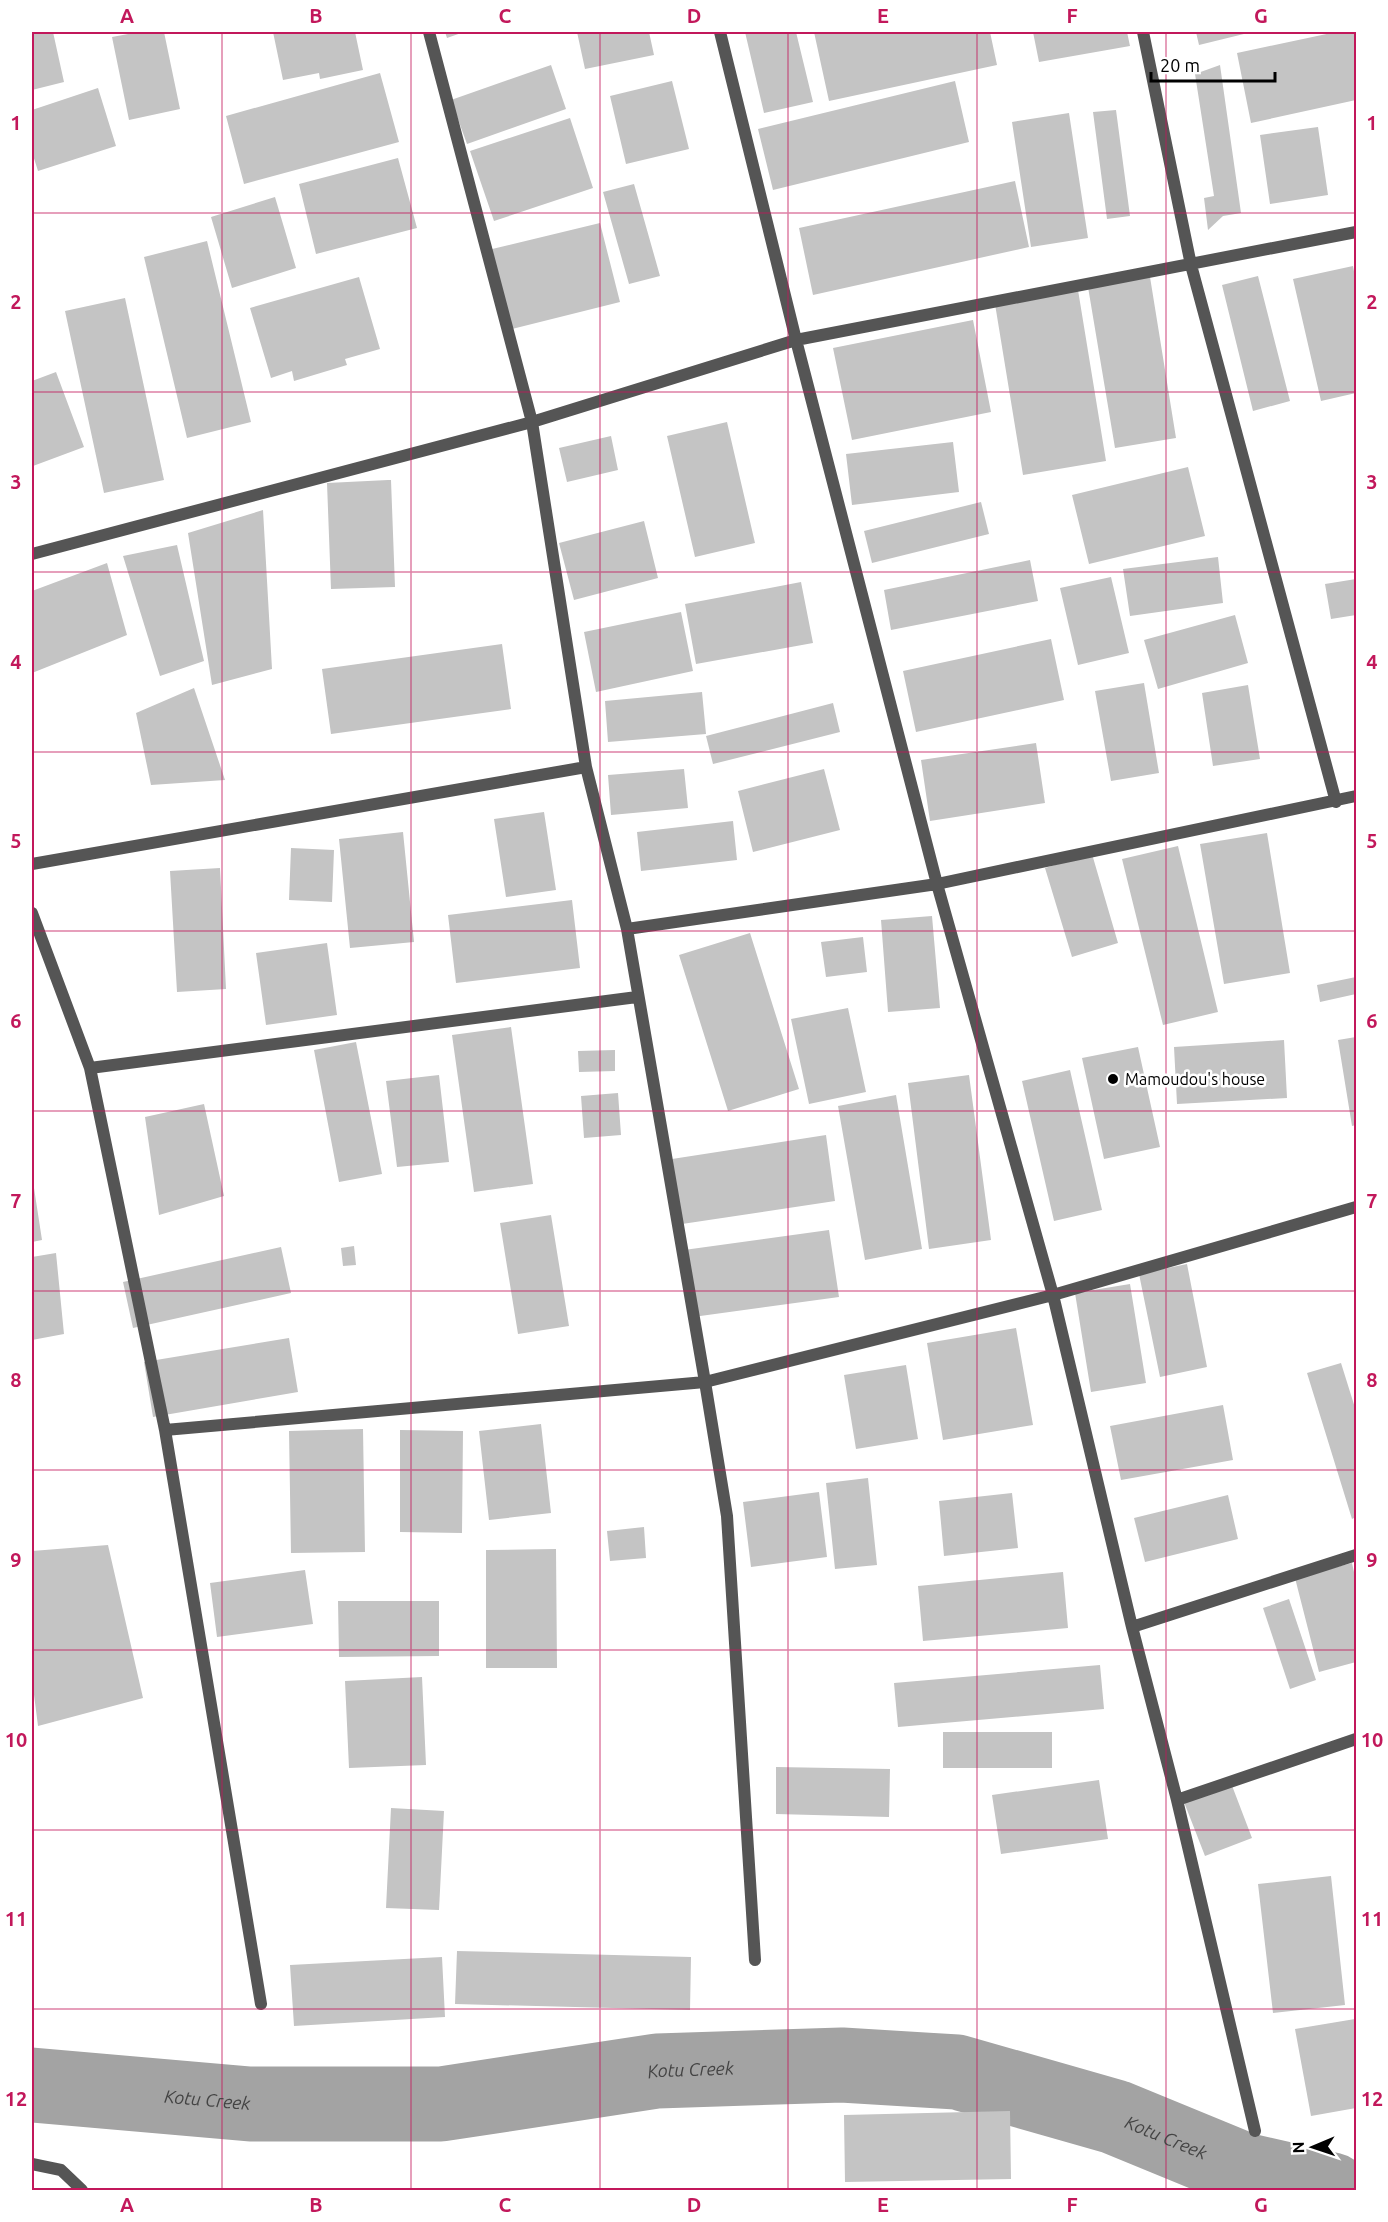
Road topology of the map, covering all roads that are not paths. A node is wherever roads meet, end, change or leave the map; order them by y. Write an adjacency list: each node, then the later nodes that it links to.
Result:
1 (429, 32): 7 (street)
2 (720, 32): 6 (street)
3 (1143, 32): 5 (street)
4 (1356, 232): 5 (street)
5 (1191, 265): 6 (street); 11 (street)
6 (796, 340): 7 (street); 13 (street)
7 (532, 422): 8 (street); 9 (street)
8 (32, 554)
9 (586, 767): 12 (street); 15 (street)
10 (1356, 796): 11 (street)
11 (1336, 802): 13 (street)
12 (32, 864)
13 (937, 884): 15 (street); 19 (street)
14 (32, 913): 17 (street)
15 (627, 929): 16 (street)
16 (637, 997): 17 (street); 20 (street)
17 (90, 1068): 21 (street)
18 (1356, 1207): 19 (street)
19 (1053, 1295): 20 (street); 23 (street)
20 (705, 1382): 21 (street); 26 (street)
21 (165, 1430): 27 (street)
22 (1356, 1556): 23 (street)
23 (1132, 1627): 25 (street)
24 (1356, 1739): 25 (street)
25 (1177, 1800): 28 (street)
26 (755, 1960)
27 (261, 2004)
28 (1255, 2131)
29 (32, 2164): 30 (street)
30 (82, 2190)

